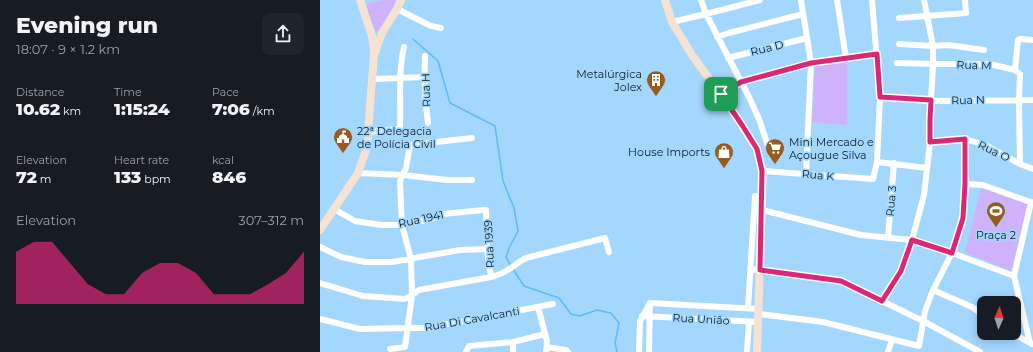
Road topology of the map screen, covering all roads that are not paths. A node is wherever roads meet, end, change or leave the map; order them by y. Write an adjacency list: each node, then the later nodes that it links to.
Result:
1 (360, 0): 25 (main road)
2 (401, 0): 11 (main road)
3 (665, 0): 16 (main road)
4 (701, 0): 12 (street)
5 (760, 0): 12 (street)
6 (801, 0): 13 (street)
7 (837, 0): 29 (street)
8 (872, 0): 26 (street)
9 (924, 0): 14 (street)
10 (965, 0): 14 (street)
11 (397, 9): 17 (street); 25 (main road)
12 (706, 14): 16 (street); 18 (street)
13 (803, 14): 18 (street); 19 (street)
14 (927, 16): 15 (street); 22 (street)
15 (899, 18)
16 (672, 22): 38 (main road)
17 (441, 28)
18 (717, 37): 28 (street)
19 (807, 38): 28 (street, Rua D); 30 (street)
20 (1033, 40): 33 (street)
21 (899, 44): 22 (street)
22 (932, 46): 24 (street); 32 (street)
23 (404, 47): 35 (street)
24 (984, 50)
25 (374, 54): 36 (main road)
26 (877, 54): 29 (street); 39 (street)
27 (425, 56): 34 (street, Rua H)
28 (728, 58): 37 (street)
29 (846, 58): 30 (street)
30 (811, 63): 37 (street); 56 (street)
31 (897, 63): 32 (street, Rua M)
32 (933, 64): 33 (street, Rua M); 40 (street)
33 (1015, 70): 41 (street)
34 (424, 77): 35 (street); 43 (street, Rua H)
35 (400, 78): 36 (street); 44 (street)
36 (373, 79): 44 (main road)
37 (741, 82): 38 (street); 48 (street)
38 (721, 94): 54 (main road)
39 (880, 97): 40 (street, Rua N); 49 (street)
40 (931, 100): 41 (street, Rua N); 47 (street)
41 (1019, 100): 42 (street, Rua N); 51 (street)
42 (1033, 100)
43 (428, 123)
44 (368, 132): 55 (main road)
45 (472, 138): 57 (street)
46 (965, 139): 47 (street, Rua O); 51 (street, Rua O); 59 (street)
47 (930, 142): 52 (street)
48 (768, 146)
49 (877, 162): 50 (street); 56 (street, Rua K)
50 (894, 163): 52 (street); 69 (street, Rua 3)
51 (1020, 164): 53 (street, Rua O)
52 (927, 168): 70 (street)
53 (1033, 169)
54 (762, 171): 56 (street, Rua K); 64 (main road)
55 (358, 173): 57 (street); 62 (main road)
56 (806, 173)
57 (403, 175): 58 (street); 66 (street)
58 (472, 180)
59 (965, 184): 61 (street); 74 (street)
60 (755, 196): 76 (street)
61 (1032, 203): 78 (street)
62 (334, 209): 65 (main road); 66 (street, Rua 1941)
63 (486, 210): 66 (street, Rua 1941); 72 (street, Rua 1939)
64 (762, 210): 69 (street); 77 (main road)
65 (325, 222): 67 (main road); 68 (main road)
66 (402, 225): 75 (street)
67 (320, 230)
68 (320, 235)
69 (888, 238): 70 (street)
70 (912, 240): 74 (street); 83 (street)
71 (320, 247): 75 (street)
72 (487, 249): 75 (street); 79 (street, Rua 1939)
73 (609, 252): 79 (street)
74 (952, 253): 78 (street); 81 (street)
75 (410, 259): 82 (street)
76 (750, 269): 77 (street); 87 (street)
77 (760, 270): 83 (street); 89 (main road)
78 (1014, 276): 101 (street)
79 (491, 277): 82 (street)
80 (320, 283): 82 (street)
81 (933, 290): 88 (street); 93 (street)
82 (412, 295): 95 (street)
83 (882, 301): 93 (street)
84 (650, 303): 87 (street, Rua União); 90 (street); 91 (street)
85 (553, 304): 86 (street, Rua Di Cavalcanti)
86 (538, 307): 95 (street, Rua Di Cavalcanti); 96 (street)
87 (746, 308): 89 (street, Rua União); 94 (street)
88 (977, 311)
89 (759, 315): 94 (street, Rua União); 98 (street); 112 (main road)
90 (642, 316): 91 (street, Rua União); 109 (street)
91 (650, 316): 94 (street, Rua União); 110 (street)
92 (320, 319): 95 (street, Rua Di Cavalcanti)
93 (924, 321): 98 (street); 114 (street)
94 (746, 322): 111 (street)
95 (408, 328): 103 (street)
96 (545, 334): 99 (street); 105 (street)
97 (1021, 338): 101 (street)
98 (892, 340): 113 (street)
99 (513, 342): 100 (street); 107 (street)
100 (488, 344): 104 (street); 106 (street)
101 (1032, 344)
102 (390, 349): 103 (street)
103 (407, 349)
104 (468, 349)
105 (546, 350): 108 (street)
106 (487, 352)
107 (514, 352)
108 (568, 352)
109 (638, 352)
110 (649, 352)
111 (747, 352)
112 (757, 352)
113 (888, 352)
114 (980, 352)

